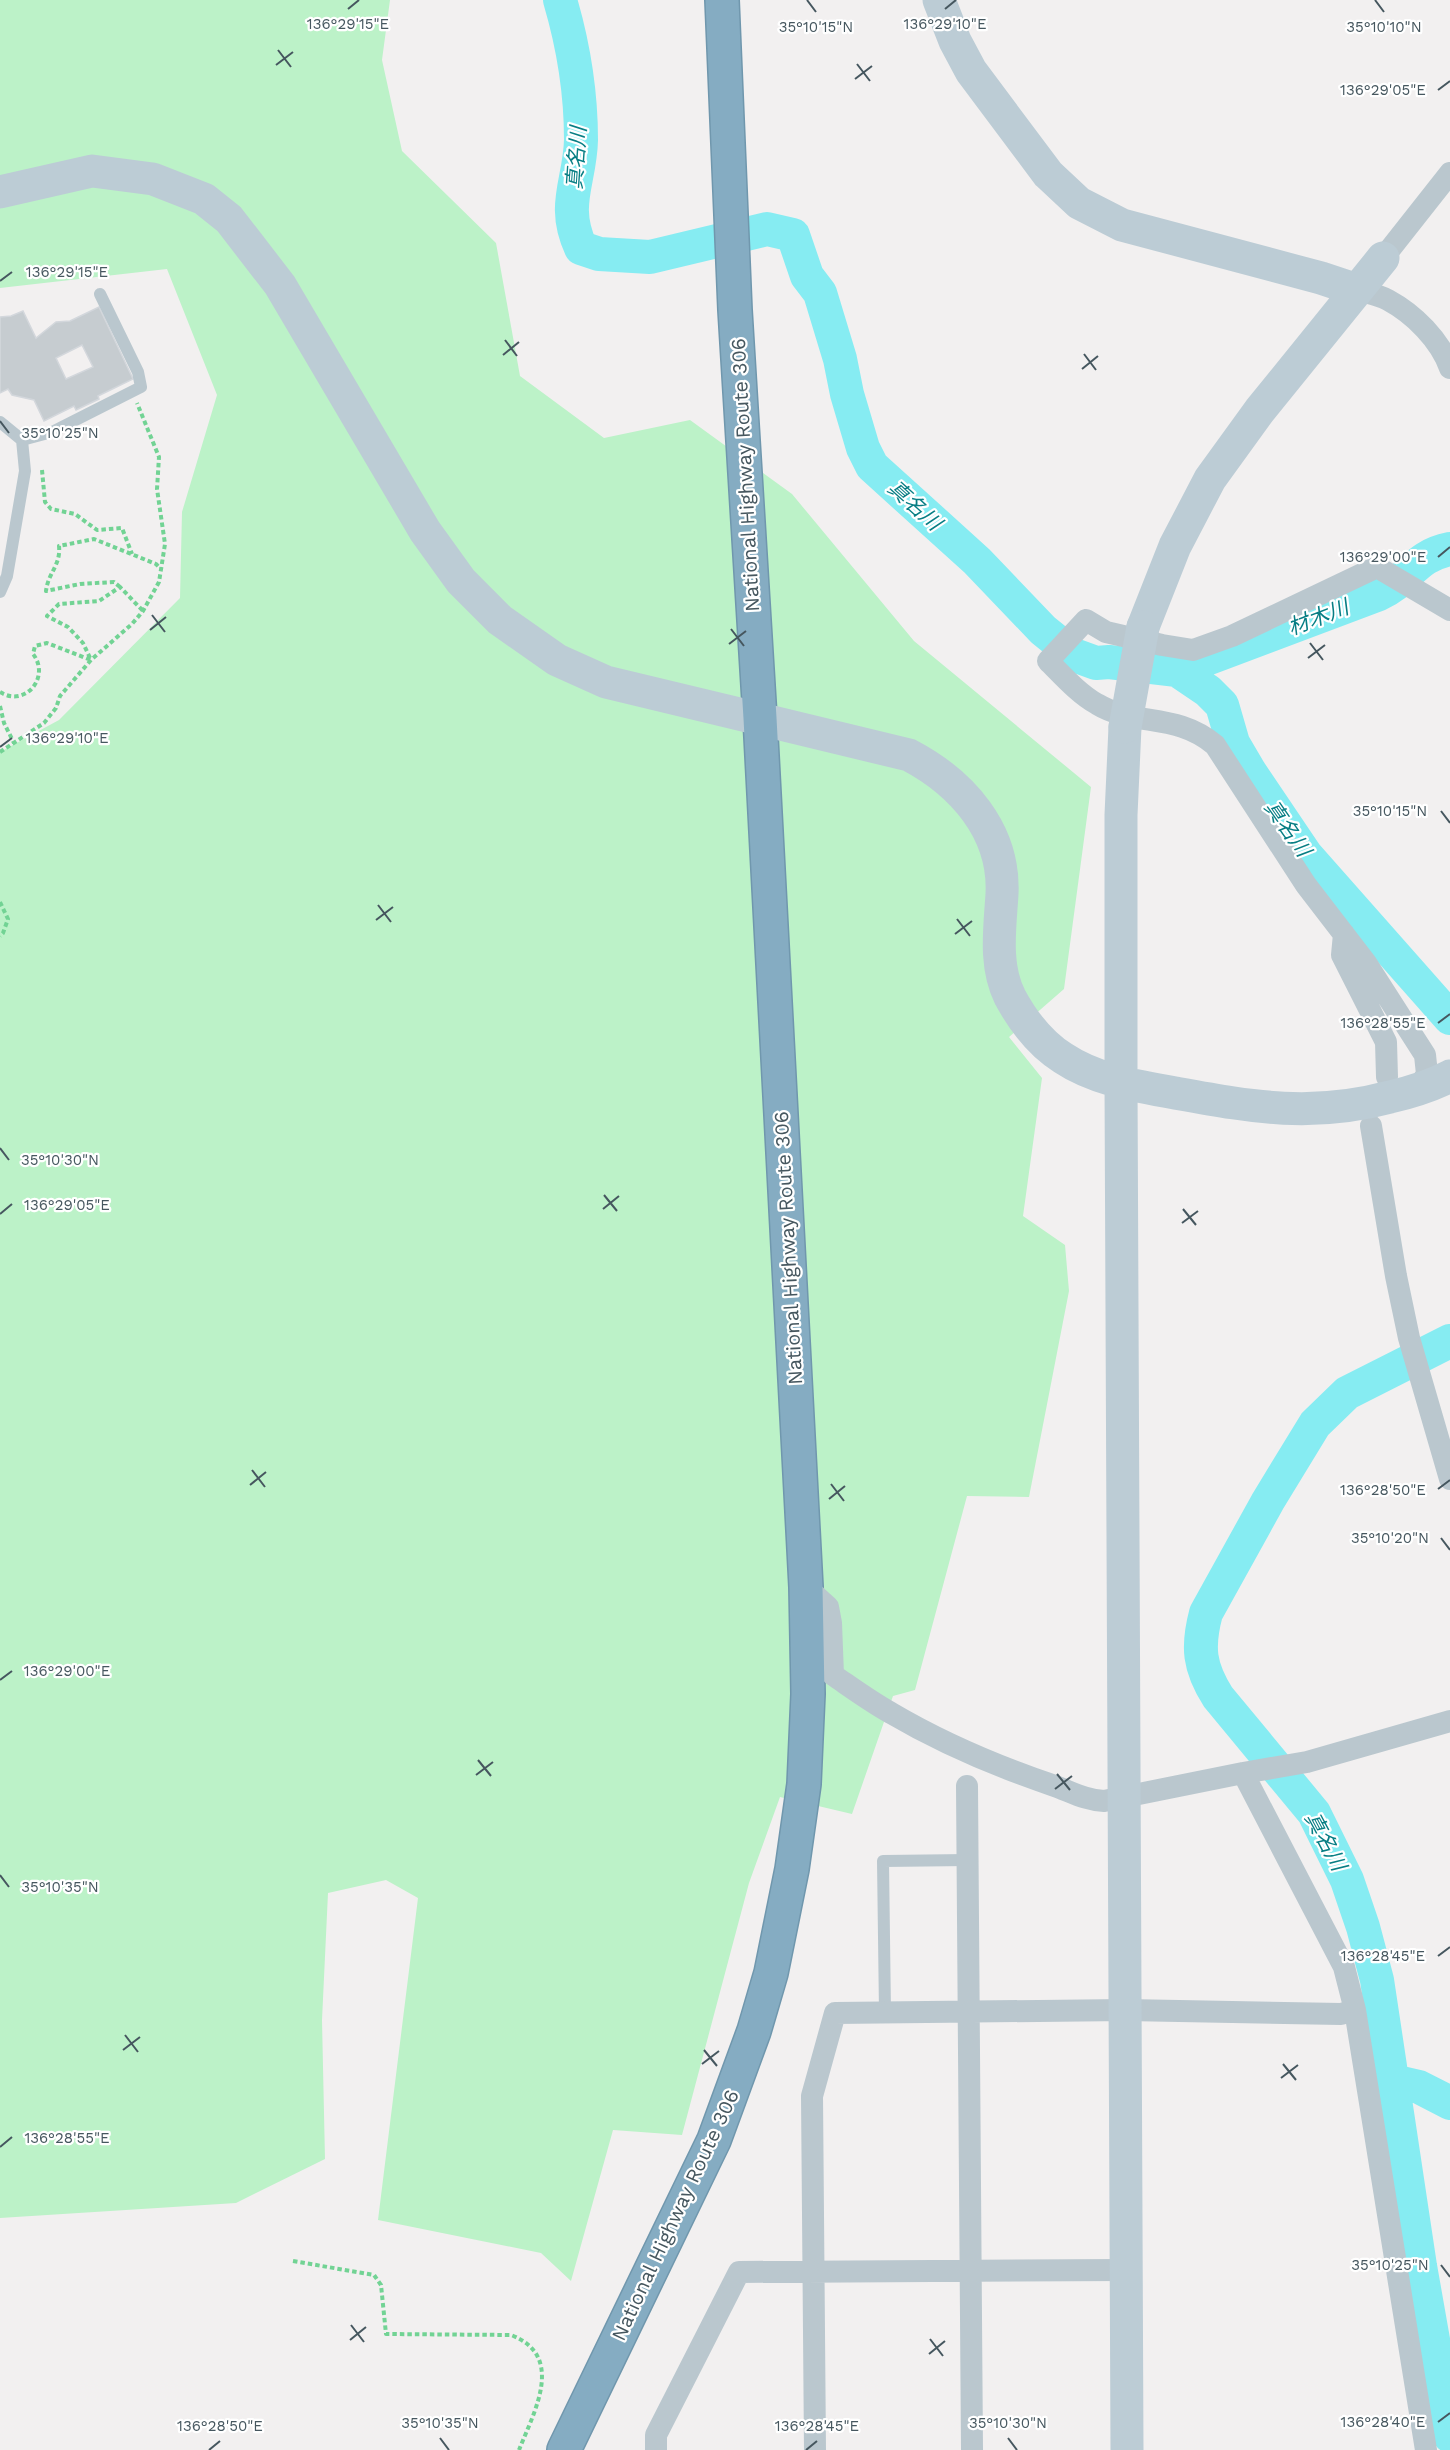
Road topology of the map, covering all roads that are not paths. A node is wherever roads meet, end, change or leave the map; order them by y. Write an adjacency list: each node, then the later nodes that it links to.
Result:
1 (722, 0): 13 (highway, National Highway Route 306)
2 (939, 0): 6 (street)
3 (1450, 173): 5 (street)
4 (0, 192): 13 (street)
5 (1383, 258): 6 (street)
6 (1357, 290): 8 (street); 17 (street, bridge)
7 (100, 294): 10 (lane)
8 (1450, 368)
9 (0, 422): 10 (lane)
10 (22, 440): 11 (lane)
11 (0, 592)
12 (1450, 610): 14 (street)
13 (760, 718): 17 (street); 20 (highway, National Highway Route 306)
14 (1344, 934): 15 (street); 16 (street)
15 (1387, 1077)
16 (1437, 1081): 17 (street)
17 (1122, 1083): 24 (street)
18 (1371, 1126): 19 (street)
19 (1450, 1479)
20 (806, 1587): 24 (street); 33 (highway, National Highway Route 306)
21 (1450, 1720): 22 (street)
22 (1249, 1772): 24 (street); 27 (street)
23 (967, 1786): 25 (street)
24 (1125, 1797): 26 (street)
25 (968, 1860): 28 (street); 29 (lane)
26 (1126, 2010): 27 (street); 28 (street); 30 (street)
27 (1355, 2010): 38 (street)
28 (969, 2012): 29 (street); 31 (street)
29 (885, 2013): 32 (street)
30 (1126, 2270): 31 (street); 37 (street)
31 (970, 2271): 32 (street); 36 (street)
32 (812, 2272): 34 (street); 35 (street)
33 (564, 2450)
34 (656, 2450)
35 (815, 2450)
36 (972, 2450)
37 (1127, 2450)
38 (1426, 2450)

